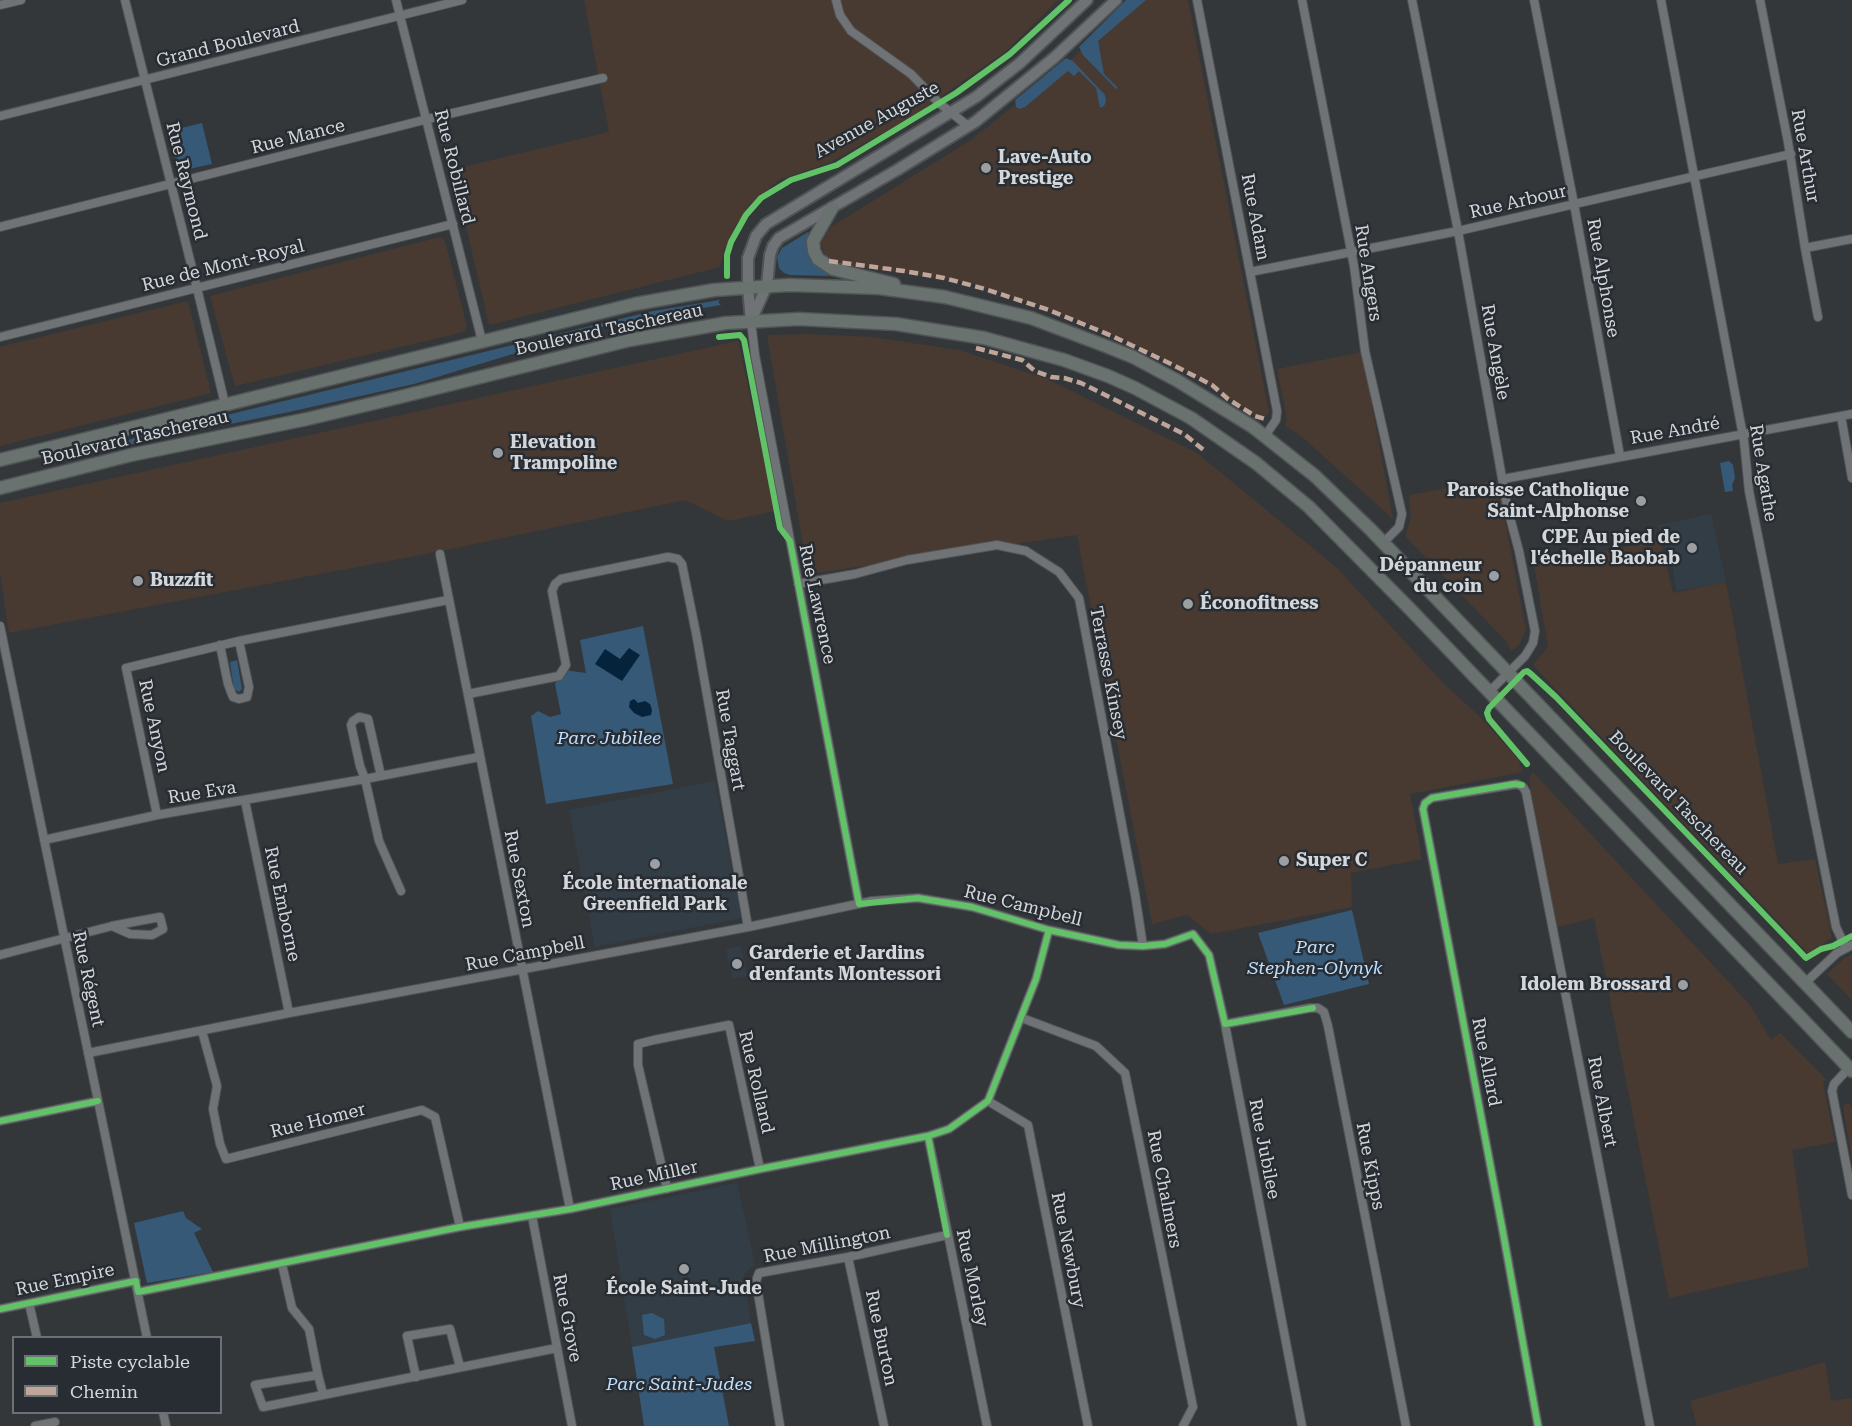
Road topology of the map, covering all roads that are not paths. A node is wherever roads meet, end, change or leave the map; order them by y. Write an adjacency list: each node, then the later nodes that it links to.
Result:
1 (21, 0): 14 (street)
2 (124, 0): 17 (street, Rue Raymond)
3 (396, 0): 15 (street, Rue Robillard)
4 (462, 0): 15 (street, Grand Boulevard)
5 (836, 0): 18 (street)
6 (1087, 0): 18 (main road, Avenue Auguste)
7 (1116, 0): 21 (main road)
8 (1197, 0): 33 (street, Rue Adam)
9 (1302, 0): 32 (street, Rue Angers)
10 (1412, 0): 29 (street, Rue Angèle)
11 (1534, 0): 25 (street, Rue Alphonse)
12 (1661, 0): 23 (street, Rue Agathe)
13 (1760, 0): 22 (street, Rue Arthur)
14 (0, 5)
15 (401, 16): 17 (street, Grand Boulevard); 20 (street, Rue Robillard)
16 (603, 78): 20 (street, Rue Mance)
17 (145, 80): 19 (street, Grand Boulevard); 24 (street, Rue Raymond)
18 (951, 113): 21 (street); 35 (main road, Avenue Auguste)
19 (0, 116)
20 (427, 119): 24 (street, Rue Mance); 27 (street, Rue Robillard)
21 (968, 126): 26 (main road)
22 (1791, 154): 23 (street, Rue Arbour); 31 (street, Rue Arthur)
23 (1695, 177): 25 (street, Rue Arbour); 45 (street, Rue Agathe)
24 (171, 184): 28 (street, Rue Mance); 36 (street, Rue Raymond)
25 (1574, 204): 29 (street, Rue Arbour); 47 (street, Rue Alphonse)
26 (832, 208): 34 (main road); 37 (main road)
27 (453, 224): 36 (street, Rue de Mont-Royal); 41 (street, Rue Robillard)
28 (0, 227)
29 (1458, 231): 32 (street, Rue Arbour); 50 (street, Rue Angèle)
30 (1852, 239): 31 (street)
31 (1805, 248): 38 (street, Rue Arthur)
32 (1351, 252): 33 (street, Rue Arbour); 52 (street, Rue Angers)
33 (1250, 272): 46 (street, Rue Adam)
34 (767, 285): 35 (main road, Boulevard Taschereau); 37 (main road, Boulevard Taschereau); 39 (main road)
35 (748, 287): 39 (main road, Avenue Auguste); 41 (main road, Boulevard Taschereau)
36 (197, 288): 40 (street, Rue de Mont-Royal); 42 (street, Rue Raymond)
37 (959, 300): 46 (main road, Boulevard Taschereau)
38 (1818, 317)
39 (751, 321): 51 (main road, Boulevard Taschereau); 54 (street, Rue Lawrence); 60 (main road, Boulevard Taschereau)
40 (0, 337)
41 (482, 341): 42 (main road, Boulevard Taschereau)
42 (225, 405): 48 (main road, Boulevard Taschereau)
43 (1852, 414): 44 (street, Rue André)
44 (1841, 416): 45 (street, Rue André); 49 (street)
45 (1742, 434): 47 (street, Rue André); 76 (street, Rue Agathe)
46 (1264, 436): 52 (main road, Boulevard Taschereau)
47 (1620, 456): 50 (street, Rue André)
48 (0, 460)
49 (1852, 478)
50 (1503, 479): 59 (street, Rue Angèle)
51 (0, 488)
52 (1383, 543): 59 (main road, Boulevard Taschereau)
53 (440, 554): 55 (street, Rue Sexton)
54 (798, 584): 70 (street, Rue Lawrence); 75 (street, Terrasse Kinsey)
55 (448, 600): 57 (street, Rue Anyon); 61 (street, Rue Sexton)
56 (0, 626): 68 (street, Rue Régent)
57 (240, 641): 58 (street, Rue Anyon); 58 (street)
58 (220, 645): 67 (street, Rue Anyon)
59 (1508, 674): 60 (street, Rue Angèle); 79 (main road, Boulevard Taschereau)
60 (1489, 692): 86 (main road, Boulevard Taschereau)
61 (468, 694): 62 (street, Rue Sexton); 72 (street, Rue Taggart)
62 (479, 757): 63 (street, Rue Eva); 78 (street, Rue Sexton)
63 (381, 776): 64 (street, Rue Eva); 64 (street)
64 (365, 780): 66 (street, Rue Eva); 69 (street)
65 (1522, 785): 121 (street, Rue Allard); 122 (street, Rue Albert)
66 (245, 801): 67 (street, Rue Eva); 80 (street, Rue Emborne)
67 (157, 815): 68 (street, Rue Eva)
68 (44, 840): 74 (street, Rue Régent)
69 (401, 891)
70 (860, 904): 72 (street, Rue Campbell); 73 (street, Rue Campbell)
71 (112, 926): 71 (street); 74 (street)
72 (748, 927): 78 (street, Rue Campbell)
73 (1049, 930): 75 (street, Rue Campbell); 81 (street)
74 (65, 939): 77 (street); 85 (street, Rue Régent)
75 (1143, 946): 82 (street, Rue Jubilee)
76 (1849, 946): 79 (street)
77 (0, 955)
78 (522, 970): 80 (street, Rue Campbell); 94 (street, Rue Sexton)
79 (1805, 983): 84 (main road, Boulevard Taschereau)
80 (289, 1013): 83 (street, Rue Campbell)
81 (1022, 1018): 88 (street); 118 (street, Rue Chalmers)
82 (1225, 1024): 119 (street, Rue Jubilee); 120 (street, Rue Kipps)
83 (202, 1031): 85 (street, Rue Campbell); 96 (street, Rue Homer)
84 (1852, 1032)
85 (88, 1053): 87 (street, Rue Régent)
86 (1851, 1070): 93 (street)
87 (98, 1101): 89 (street); 100 (street, Rue Régent)
88 (988, 1101): 90 (street, Rue Miller); 117 (street, Rue Newbury)
89 (0, 1121)
90 (928, 1136): 91 (street, Rue Miller); 97 (street, Rue Morley)
91 (760, 1169): 92 (street, Rue Miller); 92 (street, Rue Rolland)
92 (667, 1189): 94 (street, Rue Miller)
93 (1852, 1195)
94 (570, 1209): 95 (street, Rue Miller)
95 (532, 1216): 96 (street, Rue Miller); 106 (street, Rue Grove)
96 (460, 1227): 99 (street, Rue Miller)
97 (947, 1235): 98 (street, Rue Millington); 116 (street, Rue Morley)
98 (848, 1257): 114 (street, Rue Millington); 115 (street, Rue Burton)
99 (282, 1264): 101 (street, Rue Miller); 108 (street)
100 (136, 1281): 101 (street, Rue Régent); 102 (street, Rue Empire)
101 (138, 1292): 105 (street, Rue Régent)
102 (29, 1303): 103 (street, Rue Empire); 104 (street)
103 (0, 1309)
104 (37, 1336)
105 (147, 1336)
106 (557, 1348): 107 (street); 113 (street, Rue Grove)
107 (460, 1367): 109 (street); 109 (street)
108 (318, 1375): 110 (street); 110 (street)
109 (416, 1377): 110 (street)
110 (323, 1394)
111 (56, 1424): 112 (street)
112 (35, 1426)
113 (572, 1426)
114 (780, 1426)
115 (884, 1426)
116 (987, 1426)
117 (1089, 1426)
118 (1183, 1426)
119 (1302, 1426)
120 (1406, 1426)
121 (1538, 1426)
122 (1650, 1426)

